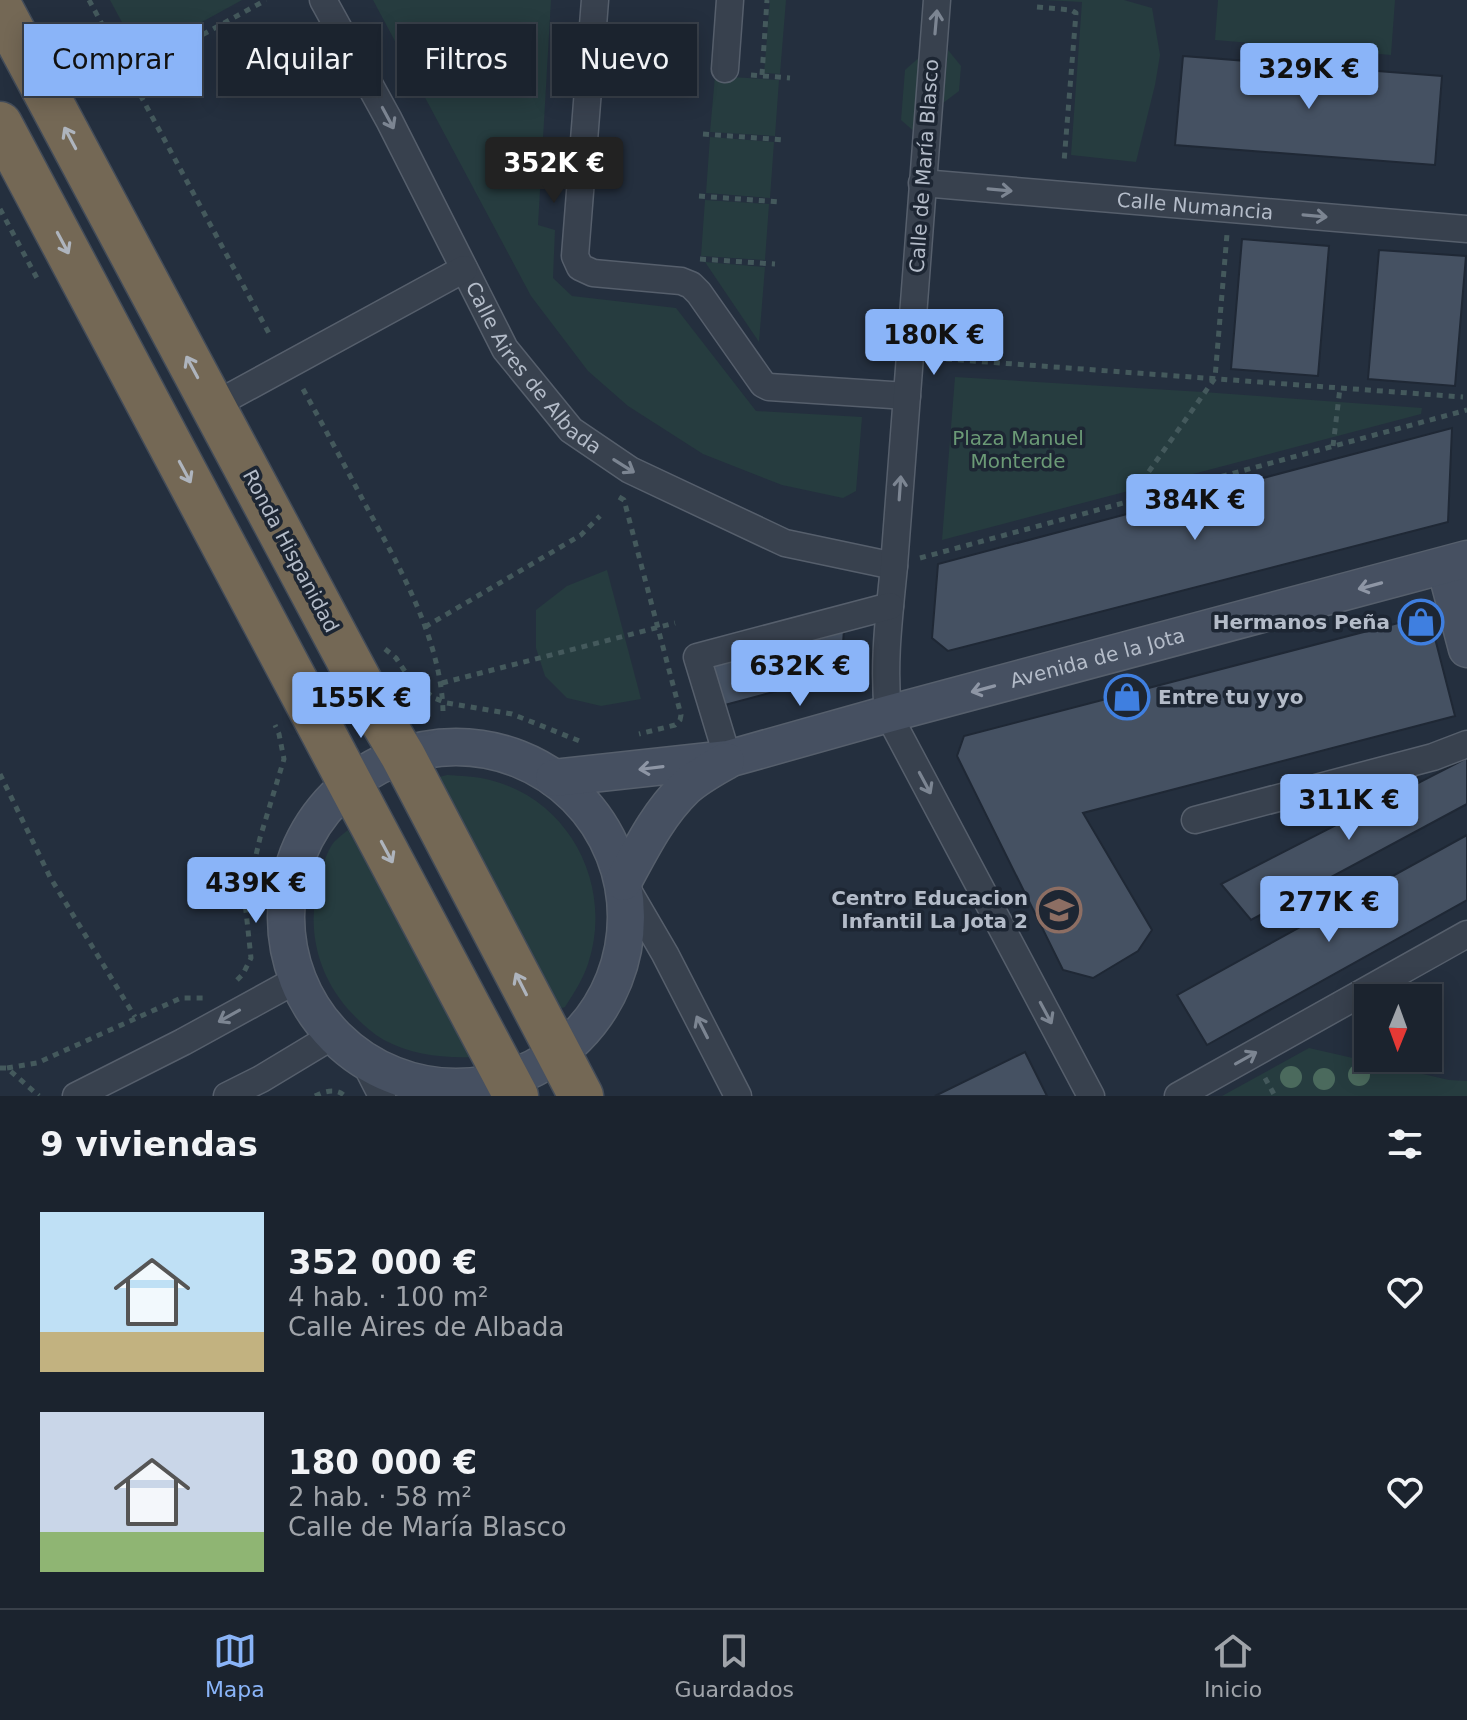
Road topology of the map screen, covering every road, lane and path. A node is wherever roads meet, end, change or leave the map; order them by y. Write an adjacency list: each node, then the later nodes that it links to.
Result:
1 (89, 0): 10 (path)
2 (266, 0): 11 (path)
3 (323, 0): 27 (street, Calle Aires de Albada, one-way to 27)
4 (595, 0): 34 (street)
5 (730, 0): 12 (street)
6 (767, 0): 13 (path)
7 (937, 0): 19 (street, Calle de María Blasco, one-way to 7)
8 (0, 7): 36 (highway, Ronda Hispanidad, one-way to 8)
9 (1037, 7): 18 (path)
10 (102, 24)
11 (202, 35)
12 (725, 69)
13 (762, 75)
14 (140, 96): 29 (path)
15 (0, 124): 62 (highway, one-way to 62)
16 (703, 134): 17 (path)
17 (785, 140)
18 (1064, 162)
19 (922, 183): 24 (street, Calle Numancia, one-way to 24); 34 (street, Calle de María Blasco)
20 (699, 196): 21 (path)
21 (780, 202)
22 (0, 209): 28 (path)
23 (1228, 226): 31 (path)
24 (1467, 229)
25 (694, 258): 26 (path)
26 (775, 264)
27 (464, 269): 36 (street); 43 (street, Calle Aires de Albada, one-way to 43)
28 (43, 288)
29 (271, 337)
30 (946, 359): 31 (path)
31 (1215, 378): 32 (path); 40 (path)
32 (1340, 388): 35 (path); 38 (path)
33 (303, 389): 46 (path)
34 (907, 396): 43 (street, Calle de María Blasco, one-way to 34)
35 (1463, 397)
36 (213, 406): 49 (highway, Ronda Hispanidad)
37 (1467, 410): 38 (path)
38 (1333, 446): 40 (path)
39 (624, 500): 47 (path)
40 (1128, 501): 43 (path)
41 (600, 516): 46 (path)
42 (1456, 562): 48 (street); 53 (street, Avenida de la Jota, one-way to 53)
43 (894, 566): 44 (street, Calle de María Blasco)
44 (890, 606): 53 (street, Calle de María Blasco); 59 (street)
45 (675, 623): 47 (path)
46 (425, 627): 50 (path)
47 (658, 627): 50 (path); 55 (path)
48 (1467, 649)
49 (350, 662): 51 (path); 58 (highway, Ronda Hispanidad)
50 (442, 683): 51 (path)
51 (443, 701): 52 (path); 56 (path)
52 (443, 711)
53 (888, 714): 59 (street, Avenida de la Jota); 83 (street, one-way to 83)
54 (273, 720): 67 (path)
55 (635, 735)
56 (596, 742)
57 (1467, 744): 63 (street)
58 (403, 756): 61 (street); 62 (street); 70 (highway, Ronda Hispanidad, one-way to 58)
59 (728, 759): 61 (street, Avenida de la Jota, one-way to 61); 64 (street, Avenida de la Jota)
60 (0, 774): 68 (path)
61 (554, 778): 64 (street)
62 (351, 783): 66 (street); 74 (highway, one-way to 74)
63 (1195, 820)
64 (623, 882): 70 (street); 82 (street, one-way to 64)
65 (1467, 935): 84 (street, one-way to 65)
66 (298, 979): 67 (street, one-way to 67); 69 (street)
67 (223, 1007): 68 (path); 76 (street)
68 (135, 1017): 72 (path)
69 (334, 1035): 71 (street); 77 (street)
70 (557, 1053): 74 (street); 81 (highway, Ronda Hispanidad)
71 (363, 1059): 74 (street); 80 (street)
72 (3, 1068): 75 (path)
73 (1261, 1071): 85 (path)
74 (512, 1087)
75 (39, 1096)
76 (76, 1096)
77 (227, 1096)
78 (315, 1096): 79 (path)
79 (345, 1096)
80 (382, 1096)
81 (581, 1096)
82 (738, 1096)
83 (1091, 1096)
84 (1178, 1096)
85 (1275, 1096)

